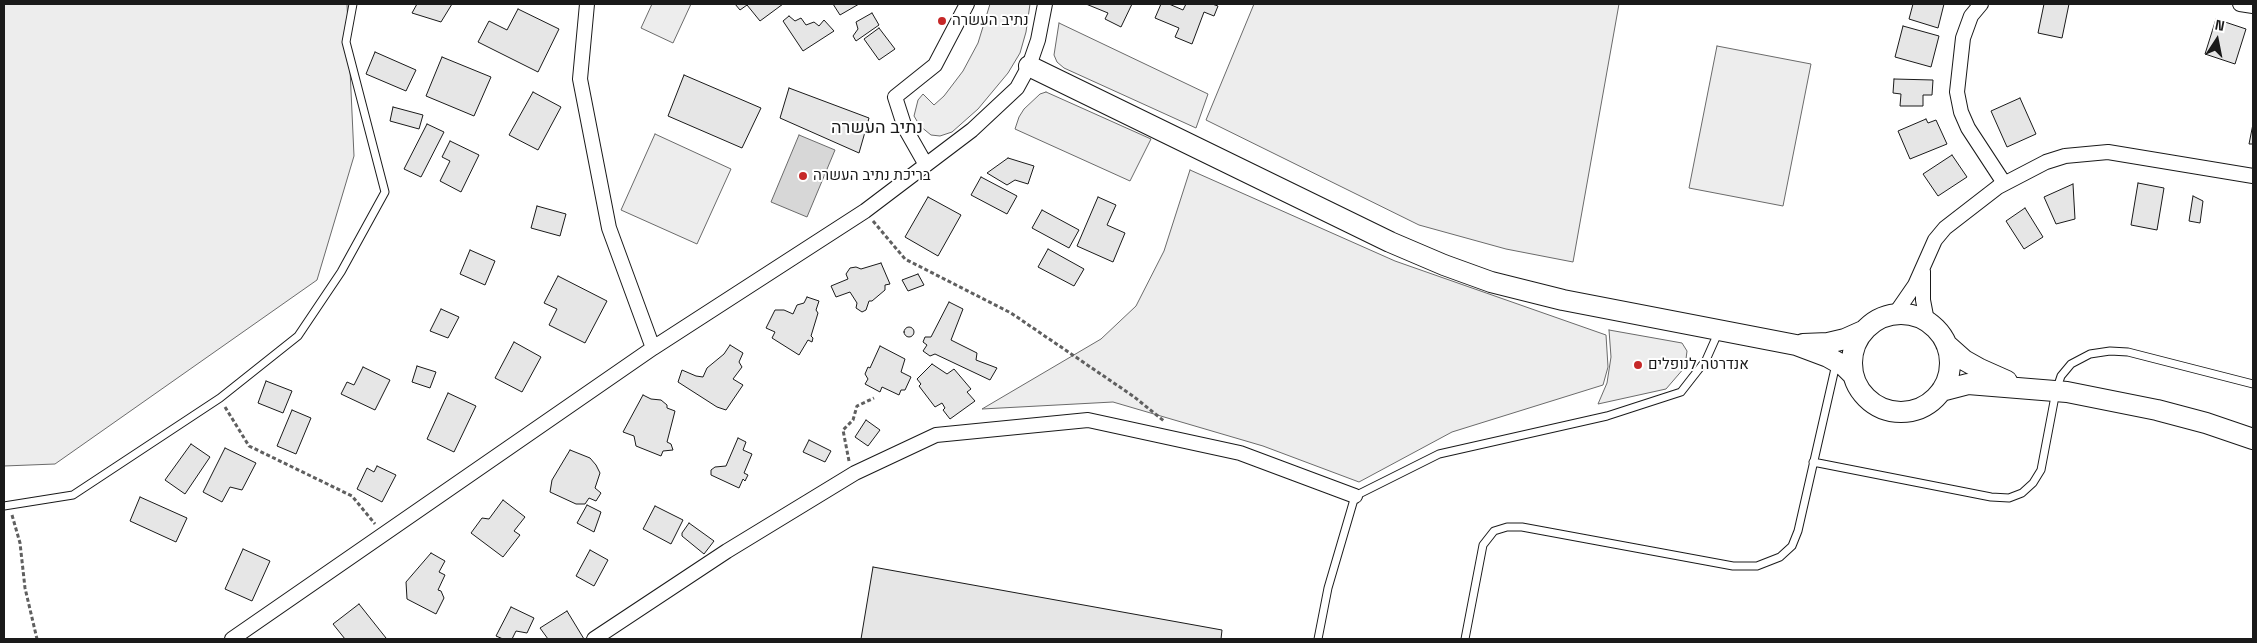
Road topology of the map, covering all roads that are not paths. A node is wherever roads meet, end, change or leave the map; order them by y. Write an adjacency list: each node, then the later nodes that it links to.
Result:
1 (353, 4): 29 (lane)
2 (587, 4): 19 (street)
3 (967, 4): 9 (street)
4 (1045, 4): 8 (street)
5 (1981, 4): 11 (street)
6 (2240, 4): 7 (street)
7 (2253, 6)
8 (1029, 66): 9 (street); 15 (street)
9 (926, 165): 19 (street)
10 (2253, 176): 11 (street)
11 (2004, 184): 12 (street)
12 (1923, 270): 13 (street); 14 (street)
13 (1895, 314): 14 (street); 16 (street)
14 (1927, 321): 17 (street)
15 (1719, 330): 18 (street); 28 (lane)
16 (1862, 331): 18 (street); 21 (street)
17 (1946, 344): 23 (street); 24 (street)
18 (1796, 345): 20 (street)
19 (653, 348): 30 (street)
20 (1837, 362): 21 (street); 27 (lane)
21 (1853, 375): 24 (street)
22 (2253, 384): 25 (lane)
23 (2028, 388): 24 (street); 25 (street)
24 (1941, 390)
25 (2056, 391): 26 (street); 27 (lane)
26 (2253, 439)
27 (1813, 462): 33 (lane)
28 (1355, 496): 31 (street); 32 (lane)
29 (7, 506)
30 (232, 639)
31 (594, 639)
32 (1318, 639)
33 (1465, 639)

